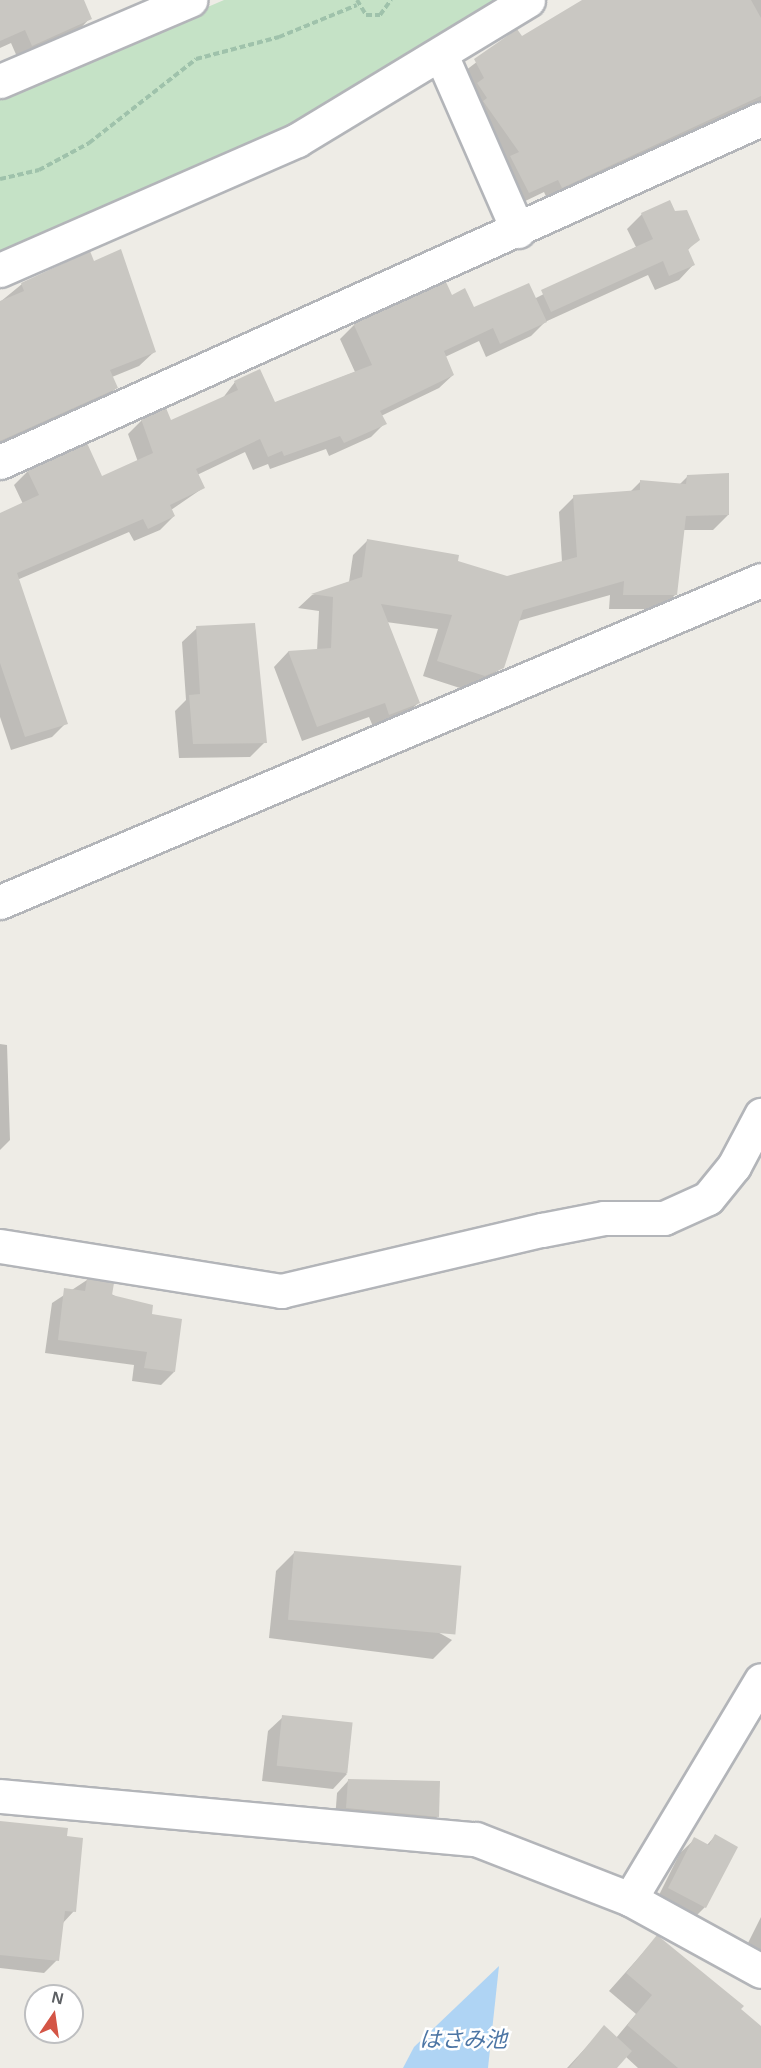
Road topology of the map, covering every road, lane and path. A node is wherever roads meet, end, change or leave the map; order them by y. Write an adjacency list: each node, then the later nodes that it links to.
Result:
1 (190, 0): 6 (street)
2 (391, 0): 4 (path)
3 (528, 0): 5 (street)
4 (357, 2): 8 (path)
5 (442, 57): 9 (street); 10 (street)
6 (0, 81)
7 (761, 119): 9 (street)
8 (0, 179)
9 (518, 231): 11 (street)
10 (0, 270)
11 (0, 462)
12 (761, 580): 13 (street)
13 (0, 902)
14 (761, 1115): 15 (street)
15 (0, 1246)
16 (761, 1680): 18 (street)
17 (0, 1796): 18 (street)
18 (630, 1899): 19 (street)
19 (761, 1971)

